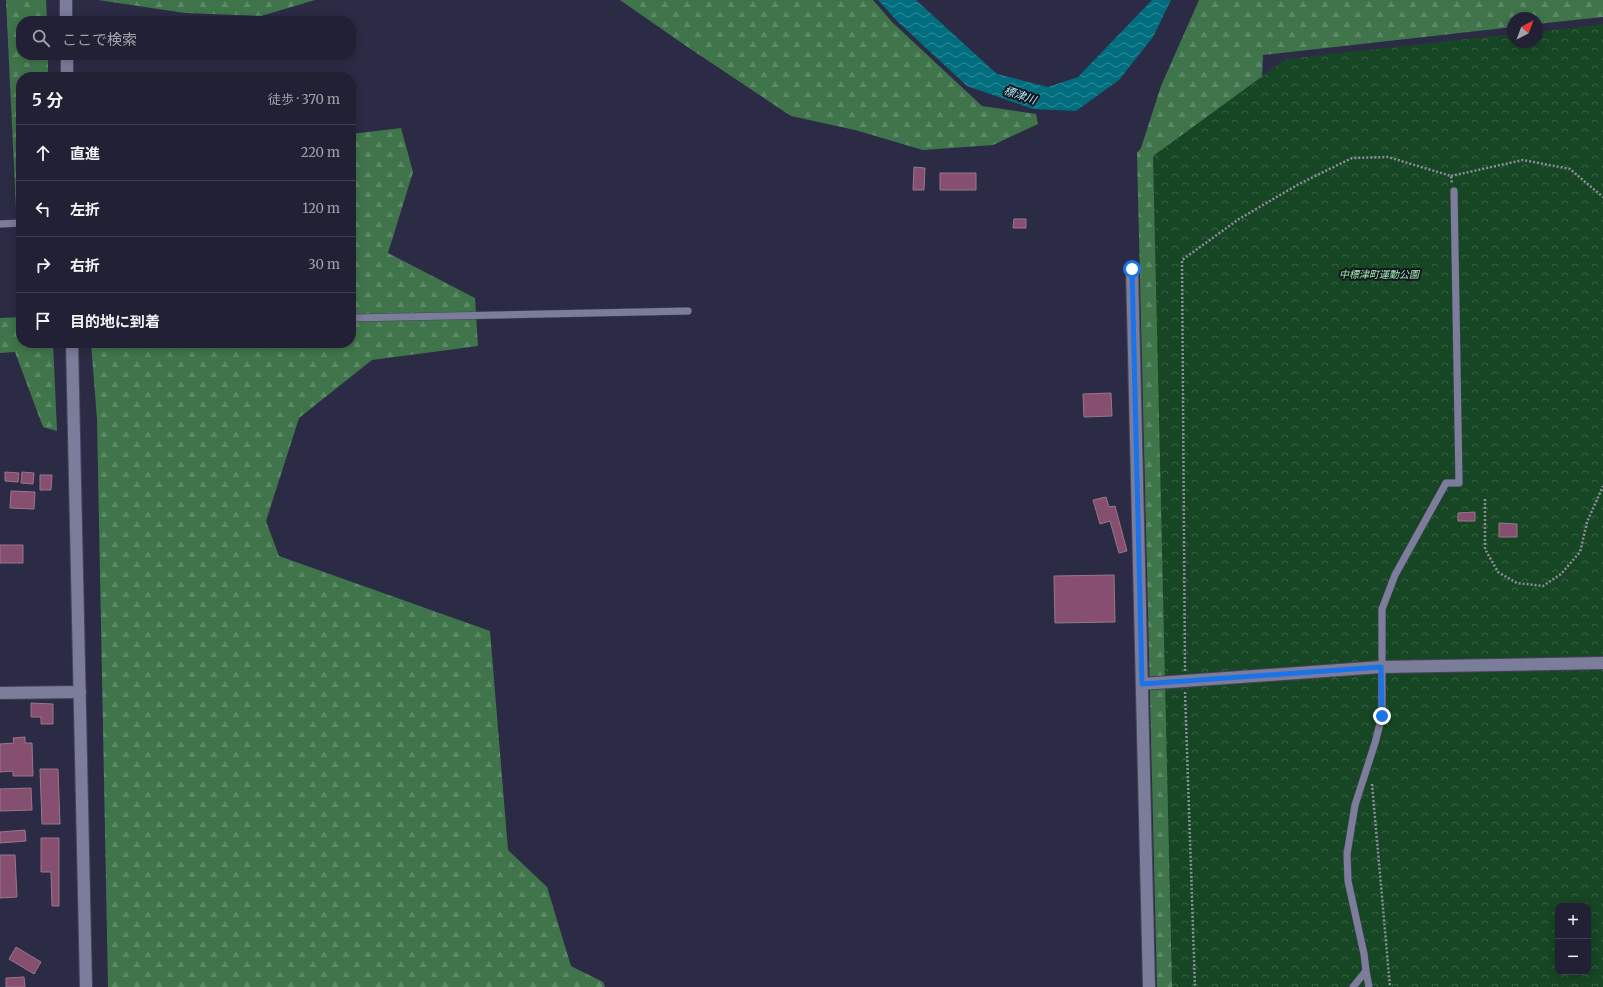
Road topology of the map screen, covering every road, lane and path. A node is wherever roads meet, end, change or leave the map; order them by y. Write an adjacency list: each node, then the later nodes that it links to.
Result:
1 (66, 0): 2 (street)
2 (66, 16)
3 (67, 60): 4 (street)
4 (67, 72)
5 (1451, 176): 6 (path); 7 (path); 18 (path)
6 (1454, 191): 17 (lane)
7 (1603, 197)
8 (16, 223): 9 (lane)
9 (0, 224)
10 (1132, 269): 19 (street)
11 (688, 311): 12 (lane)
12 (356, 318)
13 (72, 348): 20 (street)
14 (1603, 486): 15 (path)
15 (1485, 499)
16 (1603, 663): 17 (street)
17 (1381, 667): 18 (street); 23 (lane)
18 (1185, 682): 19 (street); 26 (path)
19 (1142, 684): 25 (street)
20 (80, 692): 21 (street); 24 (street)
21 (0, 693)
22 (1372, 782): 29 (path)
23 (1366, 971): 27 (lane); 28 (lane)
24 (86, 987)
25 (1149, 987)
26 (1195, 987)
27 (1353, 987)
28 (1369, 987)
29 (1390, 987)

